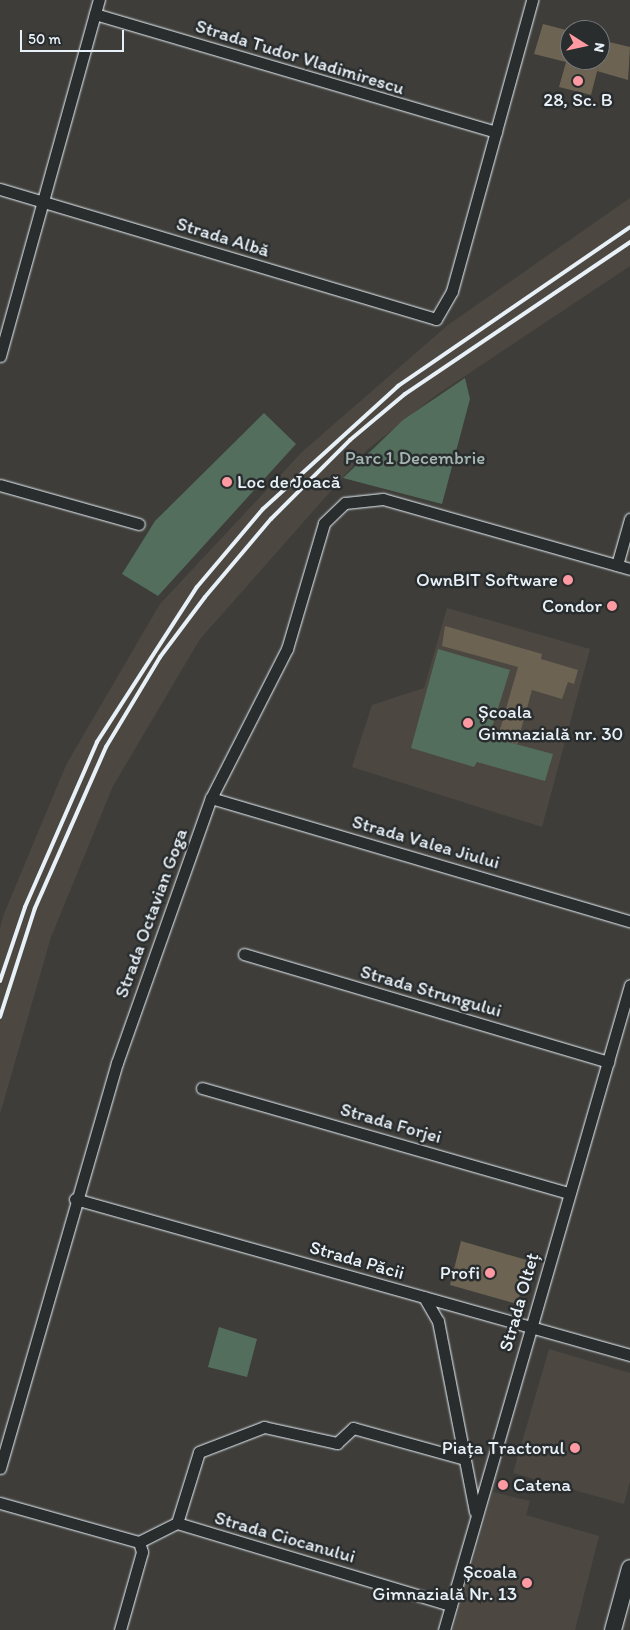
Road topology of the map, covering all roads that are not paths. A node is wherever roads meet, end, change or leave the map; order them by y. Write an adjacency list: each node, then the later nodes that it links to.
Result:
1 (99, 0): 3 (street)
2 (532, 0): 4 (street)
3 (95, 14): 4 (street, Strada Tudor Vladimirescu); 6 (street)
4 (496, 132): 6 (street, Strada Albă)
5 (0, 189): 6 (street, Strada Albă)
6 (43, 201): 7 (street)
7 (0, 356)
8 (0, 485): 10 (street)
9 (630, 519): 11 (street)
10 (138, 524)
11 (616, 565): 12 (street, Strada Octavian Goga); 13 (street, Strada Octavian Goga)
12 (630, 569)
13 (211, 798): 14 (street, Strada Valea Jiului); 20 (street, Strada Octavian Goga)
14 (630, 921)
15 (244, 954): 17 (street, Strada Strungului)
16 (630, 984): 17 (street, Strada Olteț)
17 (608, 1062): 19 (street, Strada Olteț)
18 (202, 1088): 19 (street, Strada Forjei)
19 (569, 1194): 22 (street, Strada Olteț)
20 (75, 1199): 21 (street, Strada Păcii); 25 (street, Strada Octavian Goga)
21 (424, 1298): 22 (street, Strada Păcii); 24 (street)
22 (530, 1328): 23 (street, Strada Păcii); 27 (street, Strada Olteț)
23 (630, 1355)
24 (465, 1459): 27 (street); 28 (street)
25 (0, 1468)
26 (0, 1503): 29 (street)
27 (476, 1514): 31 (street, Strada Olteț)
28 (177, 1523): 29 (street); 31 (street, Strada Ciocanului)
29 (139, 1542): 32 (street)
30 (630, 1568): 34 (main road)
31 (451, 1605): 33 (street, Strada Olteț)
32 (120, 1630)
33 (444, 1630)
34 (613, 1630)

